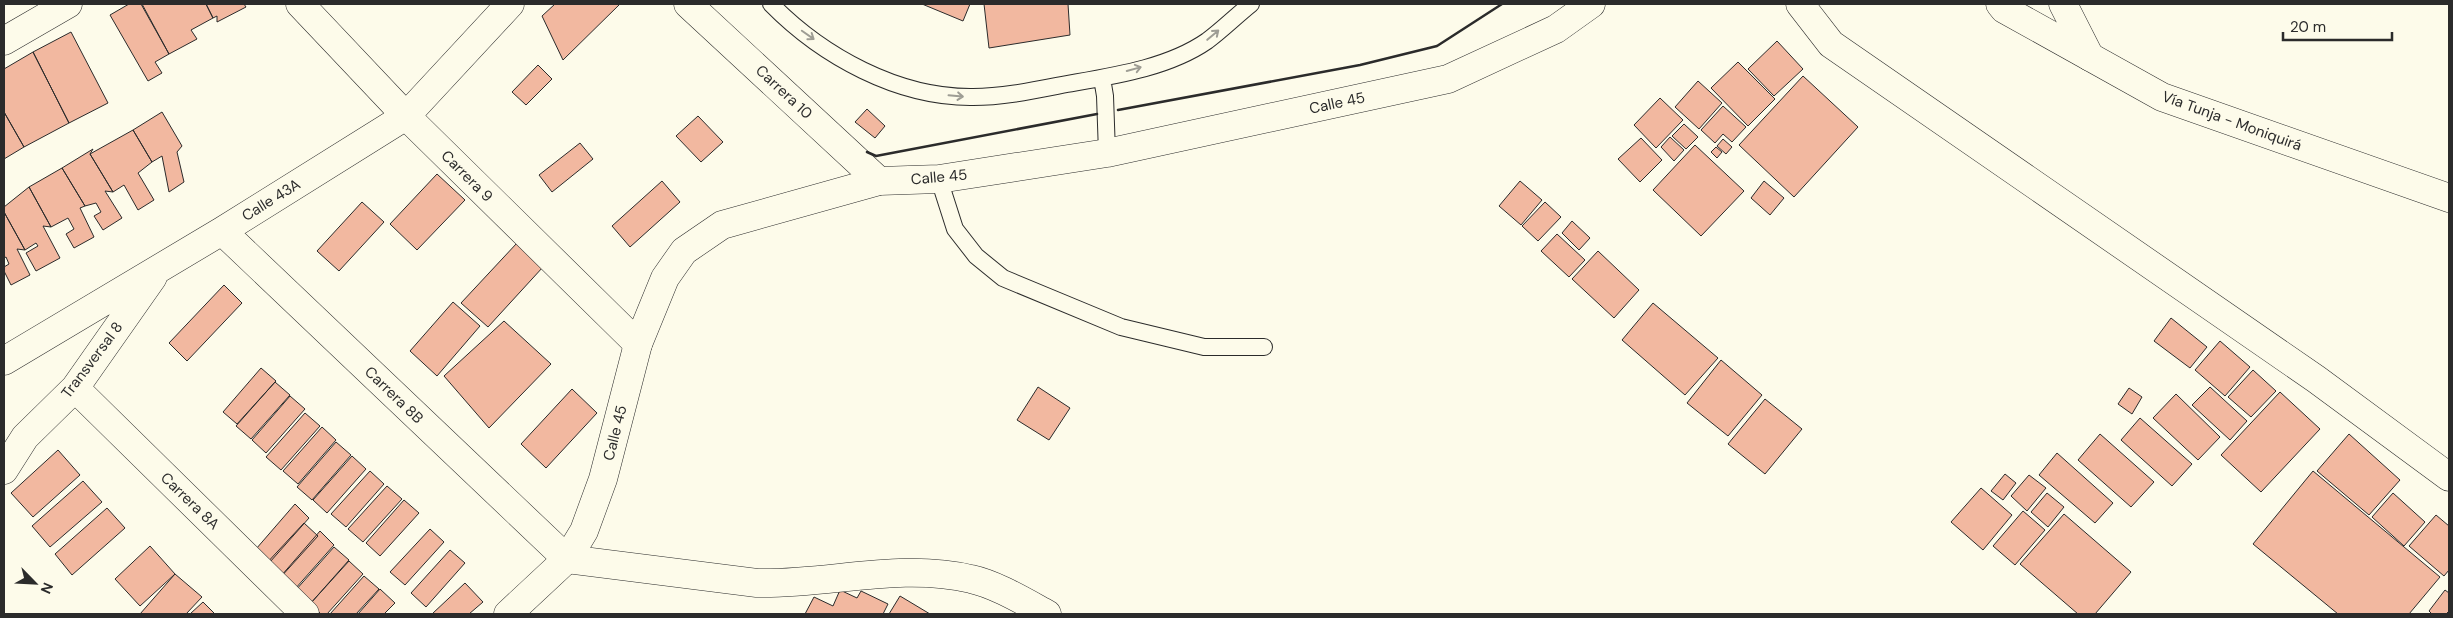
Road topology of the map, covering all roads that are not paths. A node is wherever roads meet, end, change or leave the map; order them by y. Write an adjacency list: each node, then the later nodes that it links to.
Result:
1 (68, 4): 11 (street)
2 (300, 4): 14 (street, Carrera 9)
3 (510, 4): 14 (street, Calle 43A)
4 (688, 4): 17 (street, Carrera 10)
5 (771, 4): 13 (lane, one-way to 13)
6 (1251, 4): 13 (lane, one-way to 6)
7 (1591, 4): 15 (street, Calle 45)
8 (1800, 4): 26 (street)
9 (2000, 4): 12 (street, Vía Tunja - Moniquirá)
10 (2063, 4): 12 (street)
11 (4, 41)
12 (2090, 57): 18 (street, Vía Tunja - Moniquirá)
13 (1102, 78): 15 (lane)
14 (406, 116): 19 (street, Calle 43A); 21 (street, Carrera 9)
15 (1107, 153): 16 (street, Calle 45)
16 (939, 179): 17 (street, Calle 45); 22 (lane)
17 (879, 181): 21 (street, Calle 45)
18 (2449, 198)
19 (222, 231): 20 (street, Calle 43A); 27 (street, Carrera 8B)
20 (158, 269): 23 (street, Calle 43A); 24 (street, Transversal 8)
21 (638, 344): 27 (street, Calle 45)
22 (1264, 347)
23 (4, 362)
24 (75, 388): 25 (street, Transversal 8); 28 (street, Carrera 8A)
25 (4, 470)
26 (2449, 477)
27 (567, 559): 29 (street, Calle 45); 30 (street)
28 (305, 614)
29 (508, 614)
30 (1047, 614)

